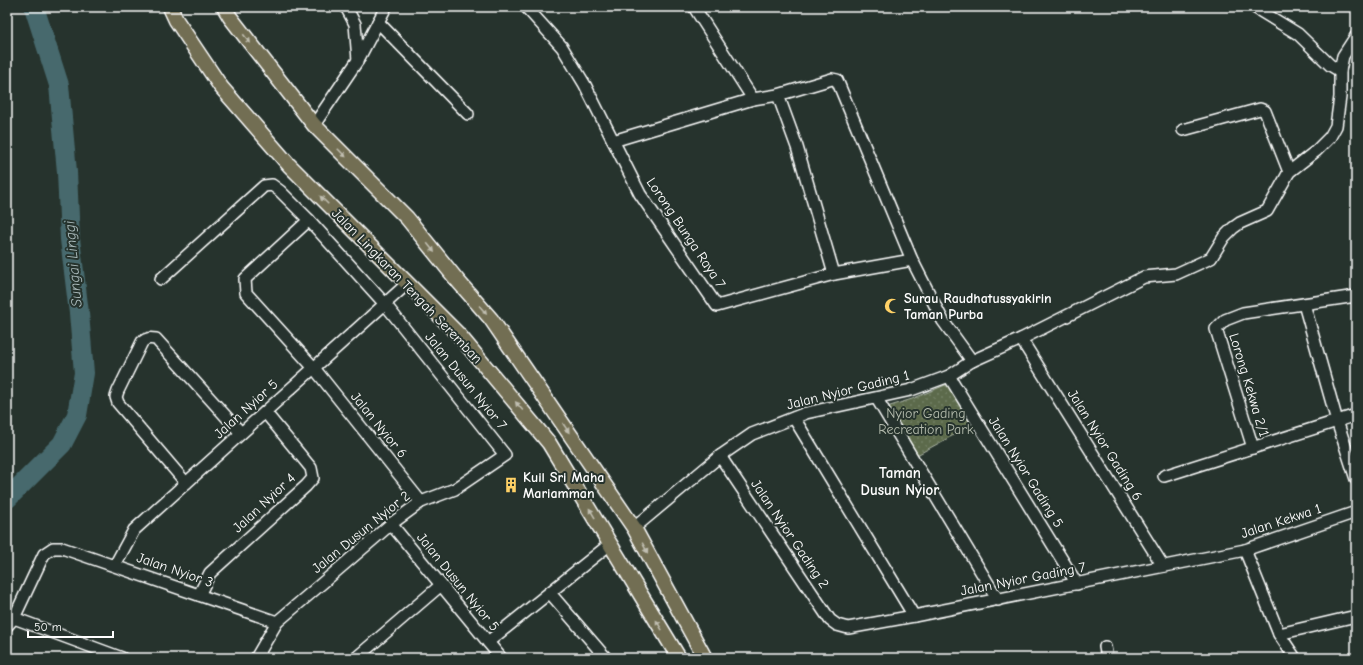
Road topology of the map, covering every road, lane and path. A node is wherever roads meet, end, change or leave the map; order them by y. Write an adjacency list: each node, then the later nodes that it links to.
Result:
1 (170, 7): 25 (main road, Jalan Lingkaran Tengah Seremban, one-way to 1)
2 (224, 7): 17 (main road, one-way to 17)
3 (346, 7): 12 (street)
4 (386, 7): 10 (street)
5 (526, 7): 19 (street, Lorong Bunga Raya 7)
6 (694, 7): 15 (street)
7 (1254, 7): 9 (street)
8 (1272, 7): 9 (street)
9 (1273, 18): 13 (street)
10 (378, 22): 12 (street); 16 (street)
11 (1356, 36): 13 (street)
12 (358, 60): 17 (street)
13 (1340, 71): 20 (street)
14 (778, 95): 15 (street); 22 (street); 23 (street)
15 (753, 99): 19 (street)
16 (468, 114)
17 (314, 126): 48 (main road, one-way to 48)
18 (1183, 130): 20 (street)
19 (613, 141): 23 (street, Lorong Bunga Raya 7)
20 (1289, 172): 29 (street, Jalan Nyior Gading 1)
21 (309, 220): 24 (street, Jalan Dusun Nyior 7); 27 (street, Jalan Dusun Nyior 7); 31 (street, Jalan Nyior 6)
22 (912, 260): 23 (street, Lorong Bunga Raya 7); 30 (street)
23 (834, 274)
24 (161, 279)
25 (408, 284): 27 (street, Jalan Nyior 5); 49 (main road, Jalan Lingkaran Tengah Seremban, one-way to 25)
26 (1356, 296): 28 (street)
27 (385, 304): 31 (street, Jalan Nyior 5); 40 (street, Jalan Dusun Nyior 7)
28 (1304, 304): 37 (street); 39 (street, Lorong Kekwa 2/1)
29 (1021, 340): 30 (street, Jalan Nyior Gading 1); 53 (street, Jalan Nyior Gading 6)
30 (972, 361): 32 (street, Jalan Nyior Gading 1)
31 (314, 368): 34 (street, Jalan Nyior 5); 45 (street, Jalan Nyior 6)
32 (949, 376): 33 (street, Jalan Nyior Gading 1); 54 (street, Jalan Nyior Gading 5)
33 (877, 399): 36 (street, Jalan Nyior Gading 1); 58 (street)
34 (266, 412): 38 (street, Jalan Nyior 5); 57 (street, Jalan Nyior 4)
35 (1356, 415): 37 (street)
36 (794, 418): 41 (street, Jalan Nyior Gading 1); 59 (street)
37 (1337, 421): 39 (street); 43 (street)
38 (241, 433): 44 (street, Jalan Nyior 5); 44 (street)
39 (1253, 448): 42 (street)
40 (506, 455): 45 (street, Jalan Dusun Nyior 2)
41 (720, 456): 48 (street, Jalan Nyior Gading 1); 63 (street, Jalan Nyior Gading 2)
42 (1164, 476)
43 (1356, 479)
44 (186, 483): 52 (street, Jalan Nyior 5)
45 (421, 502): 47 (street, Jalan Dusun Nyior 2)
46 (1356, 512): 50 (street, Jalan Kekwa 1)
47 (391, 524): 55 (street, Jalan Dusun Nyior 5); 62 (street, Jalan Dusun Nyior 2)
48 (634, 528): 73 (main road, one-way to 73)
49 (610, 544): 56 (street); 72 (main road, Jalan Lingkaran Tengah Seremban, one-way to 49)
50 (1245, 550): 51 (street, Jalan Kekwa 1); 64 (street)
51 (1215, 556): 53 (street, Jalan Nyior Gading 7)
52 (115, 565): 57 (street, Jalan Nyior 3); 61 (street, Jalan Nyior 3)
53 (1163, 566): 54 (street, Jalan Nyior Gading 7)
54 (1077, 584): 58 (street, Jalan Nyior Gading 7)
55 (442, 585): 65 (street, Jalan Dusun Nyior 5); 69 (street)
56 (550, 593): 65 (street); 71 (street)
57 (199, 595): 62 (street, Jalan Nyior 3)
58 (998, 600): 59 (street, Jalan Nyior Gading 7)
59 (914, 616): 63 (street, Jalan Nyior Gading 7)
60 (1356, 616): 64 (street)
61 (10, 622): 67 (street)
62 (277, 622): 68 (street, Jalan Dusun Nyior 2)
63 (837, 625)
64 (1279, 634): 75 (street)
65 (488, 642): 70 (street, Jalan Dusun Nyior 5)
66 (1105, 647): 74 (street)
67 (122, 658)
68 (256, 658)
69 (356, 658)
70 (501, 658)
71 (606, 658)
72 (679, 658)
73 (705, 658)
74 (1107, 658)
75 (1295, 658)

